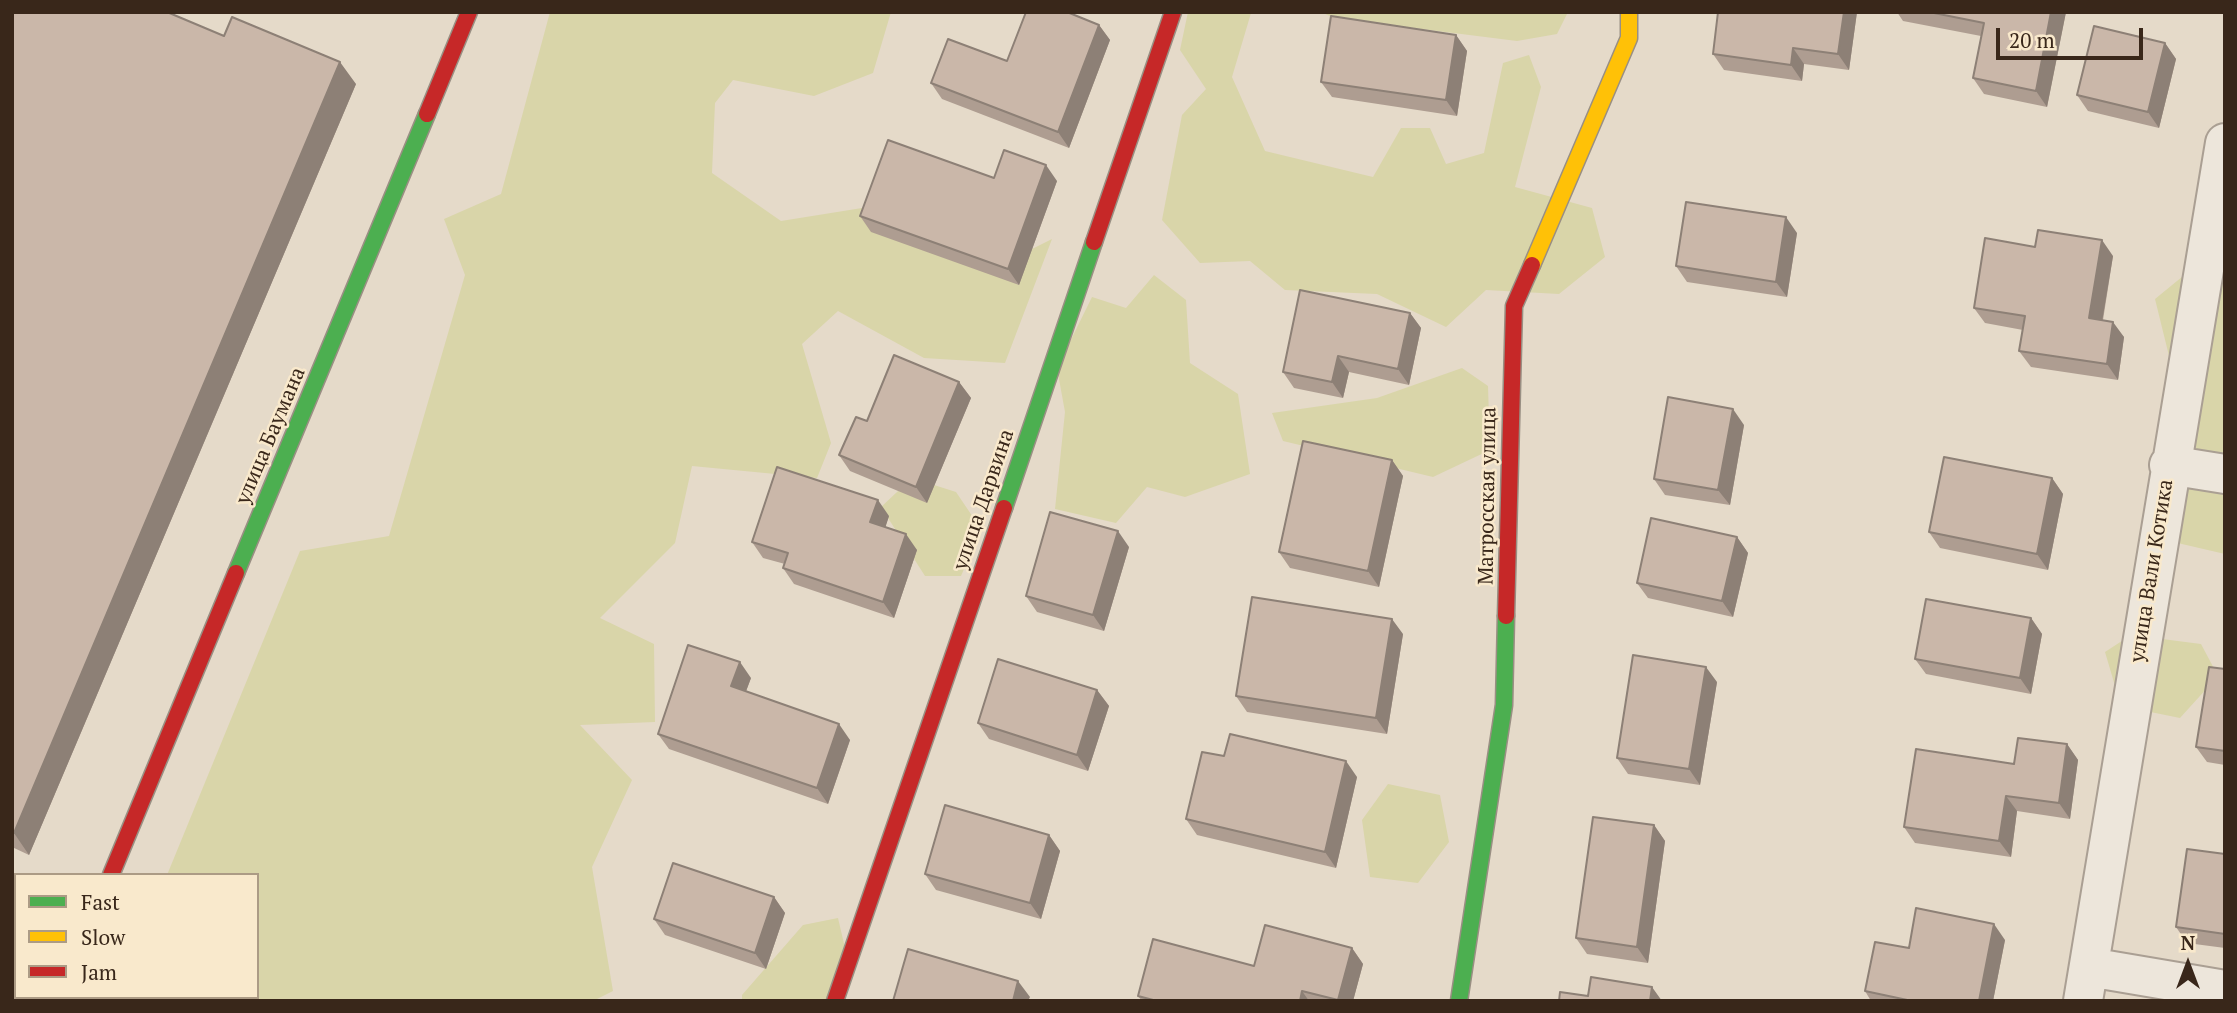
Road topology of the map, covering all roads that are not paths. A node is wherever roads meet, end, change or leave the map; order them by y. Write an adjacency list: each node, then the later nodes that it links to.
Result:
1 (469, 12): 7 (street, улица Баумана)
2 (1173, 12): 10 (street, улица Дарвина)
3 (1629, 12): 11 (street, Матросская улица)
4 (2225, 142): 5 (street, улица Вали Котика)
5 (2169, 465): 6 (street); 8 (street, улица Вали Котика)
6 (2225, 474)
7 (112, 873)
8 (2086, 984): 9 (street)
9 (2225, 990)
10 (835, 1001)
11 (1459, 1001)

